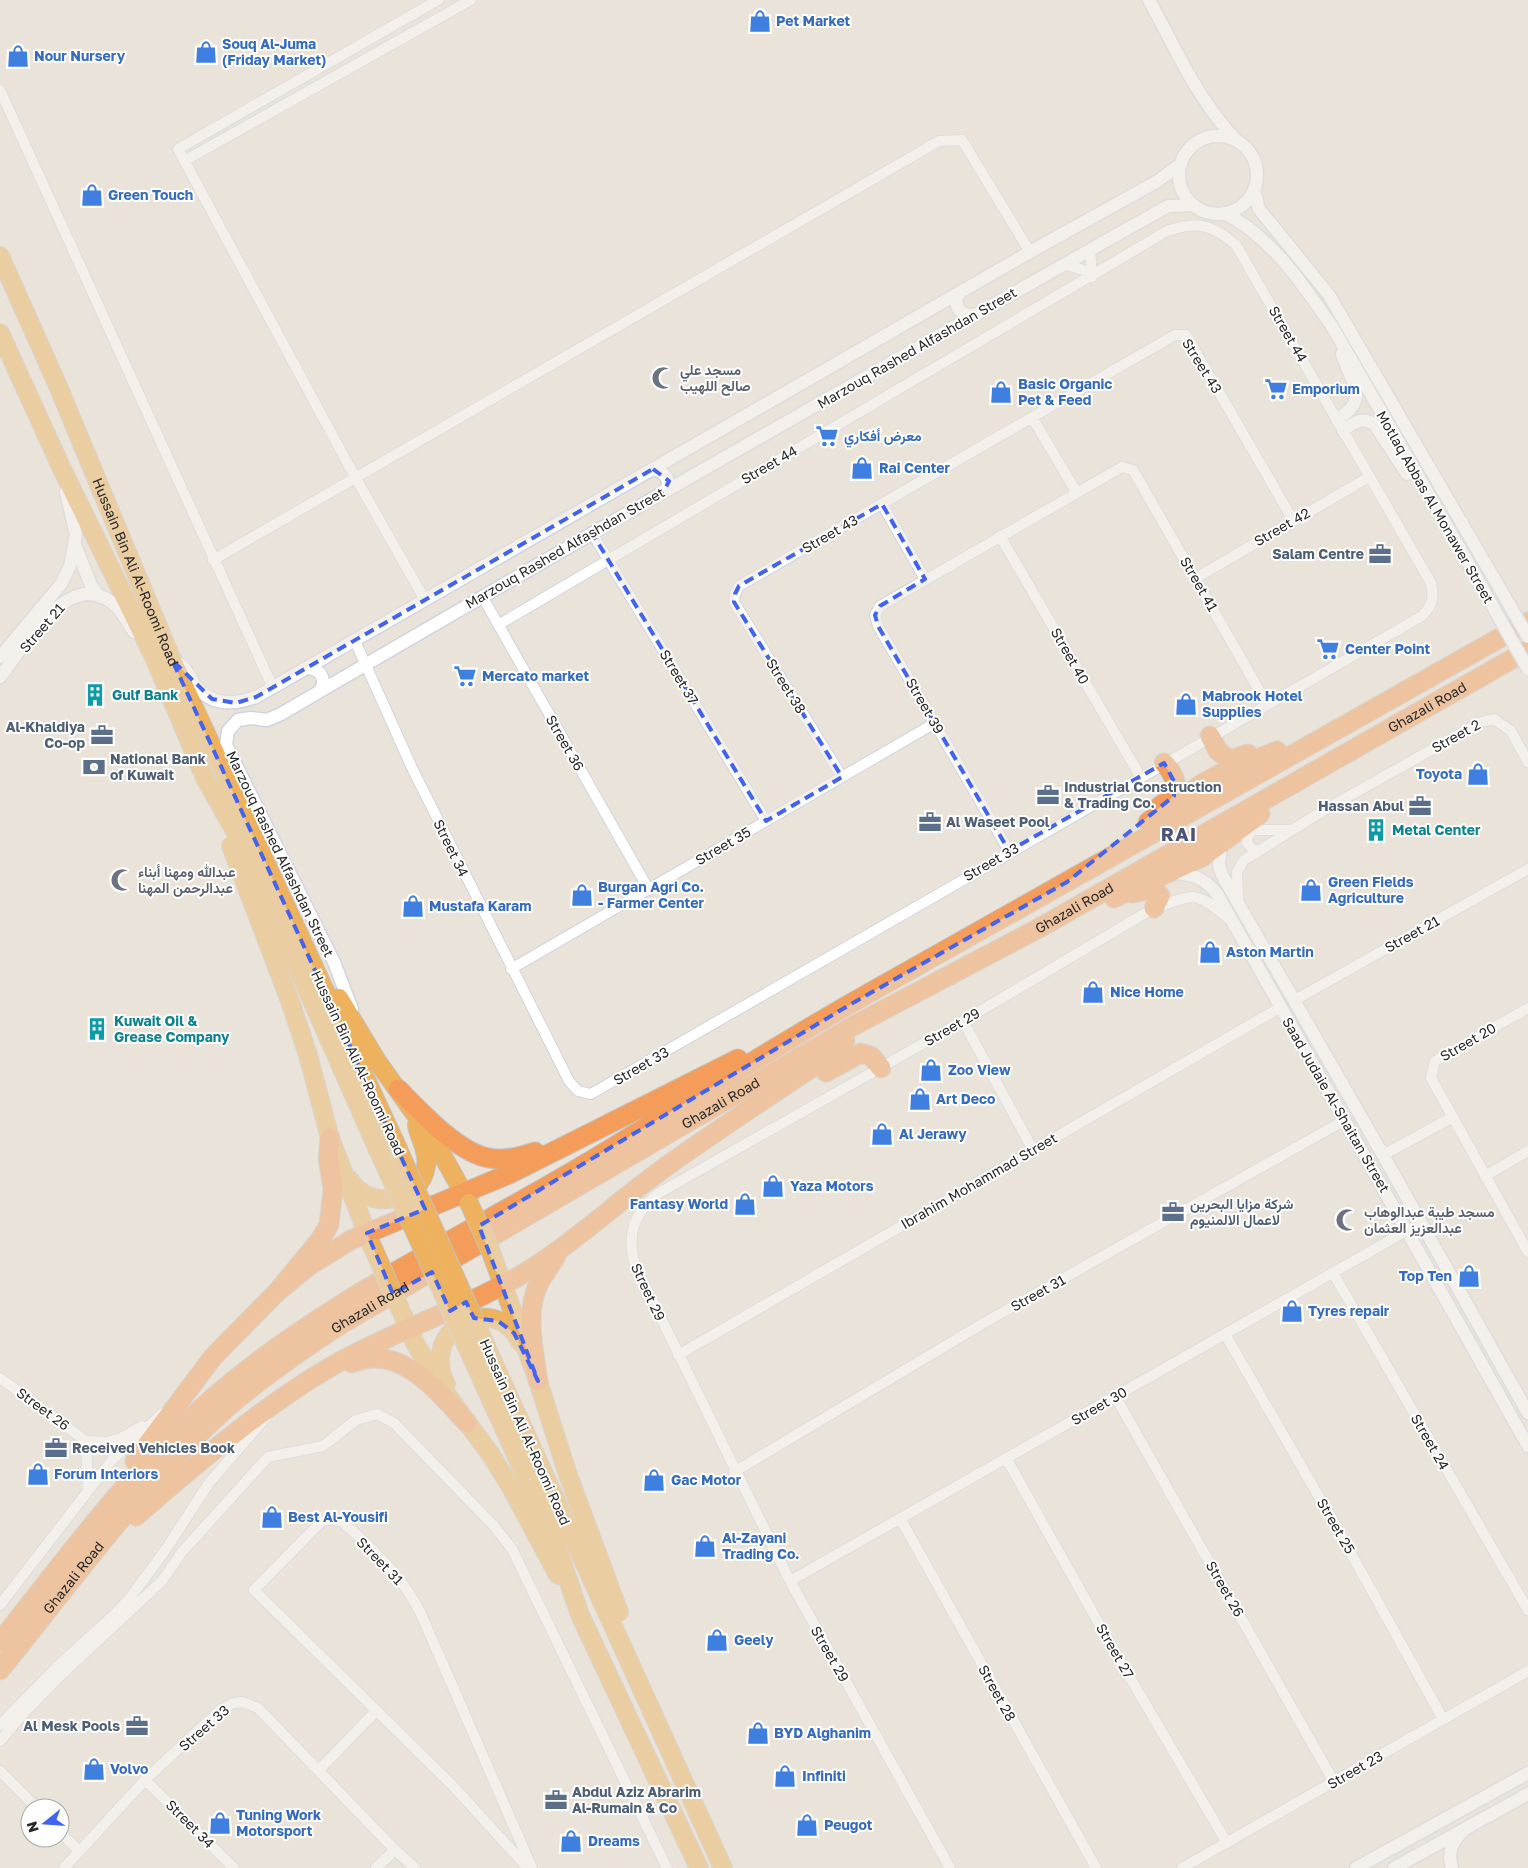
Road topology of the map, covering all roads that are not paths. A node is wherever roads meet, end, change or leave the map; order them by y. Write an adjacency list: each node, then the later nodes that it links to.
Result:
1 (438, 0): 6 (street)
2 (470, 0): 6 (street)
3 (1148, 0): 5 (street)
4 (0, 90): 35 (street)
5 (1236, 140): 7 (street); 8 (street)
6 (184, 161): 26 (street)
7 (1181, 164): 9 (street); 12 (street, Marzouq Rashed Alfashdan Street)
8 (1254, 189): 10 (street); 47 (street, Motlaq Abbas Al Monawer Street, bridge)
9 (1194, 205): 10 (street); 11 (street, Marzouq Rashed Alfashdan Street)
10 (1224, 213): 18 (street, Motlaq Abbas Al Monawer Street)
11 (1090, 250): 14 (street, Marzouq Rashed Alfashdan Street); 15 (street)
12 (1030, 252): 16 (street, Marzouq Rashed Alfashdan Street); 26 (street)
13 (0, 256): 52 (highway, Hussain Bin Ali Al-Roomi Road)
14 (1065, 264): 15 (street); 17 (street, Marzouq Rashed Alfashdan Street)
15 (1092, 277): 21 (street, Street 44); 36 (street, Street 44)
16 (961, 292): 17 (street); 23 (street, Marzouq Rashed Alfashdan Street)
17 (972, 315): 27 (street, Marzouq Rashed Alfashdan Street)
18 (1333, 328): 21 (street); 30 (street, Motlaq Abbas Al Monawer Street)
19 (0, 333): 24 (highway, Hussain Bin Ali Al-Roomi Road)
20 (1033, 419): 28 (street); 29 (street, Street 43); 31 (street, Street 43)
21 (1340, 425): 25 (street, Street 44); 30 (street)
22 (1128, 467): 28 (street, Street 39); 37 (street, Street 41)
23 (653, 468): 27 (street); 43 (street, Marzouq Rashed Alfashdan Street)
24 (62, 469): 34 (street, Street 21); 51 (highway, Hussain Bin Ali Al-Roomi Road)
25 (1369, 476): 31 (street, Street 42); 39 (street, Street 44)
26 (355, 477): 35 (street); 43 (street)
27 (664, 492): 32 (street, Marzouq Rashed Alfashdan Street)
28 (1077, 493): 33 (street, Street 39)
29 (882, 504): 38 (street); 40 (street, Street 43)
30 (1440, 516): 55 (street, Motlaq Abbas Al Monawer Street, bridge)
31 (1293, 520): 37 (street, Street 42)
32 (592, 533): 36 (street, Street 37); 41 (street, Marzouq Rashed Alfashdan Street)
33 (1000, 536): 38 (street, Street 39); 69 (street, Street 40)
34 (75, 546): 42 (street); 44 (street, Street 21)
35 (213, 560): 57 (street)
36 (608, 560): 46 (street, Street 44); 72 (street, Street 37)
37 (1196, 578): 60 (street, Street 41)
38 (925, 579): 62 (street, Street 39)
39 (1433, 593): 60 (street, Street 33)
40 (734, 594): 70 (street, Street 38)
41 (482, 596): 46 (street, Street 36); 53 (street, Marzouq Rashed Alfashdan Street)
42 (100, 597): 44 (street, Street 21); 51 (street)
43 (425, 600): 48 (street, Marzouq Rashed Alfashdan Street)
44 (45, 610): 50 (street, Street 21); 56 (street, Street 21)
45 (1528, 622): 63 (highway, Ghazali Road)
46 (498, 625): 81 (street, Street 36)
47 (1528, 637)
48 (355, 640): 53 (street, Street 34); 54 (street, Marzouq Rashed Alfashdan Street)
49 (1528, 650): 66 (highway, Ghazali Road)
50 (0, 657)
51 (154, 657): 71 (highway, Hussain Bin Ali Al-Roomi Road)
52 (172, 660): 59 (street, Marzouq Rashed Alfashdan Street); 82 (highway, Hussain Bin Ali Al-Roomi Road)
53 (366, 664): 58 (street, Marzouq Rashed Alfashdan Street); 90 (street, Street 34)
54 (308, 668): 57 (street, Marzouq Rashed Alfashdan Street); 58 (street)
55 (1528, 669)
56 (0, 677)
57 (273, 688): 59 (street, Marzouq Rashed Alfashdan Street)
58 (320, 691): 61 (street, Marzouq Rashed Alfashdan Street)
59 (256, 697): 61 (street)
60 (1267, 704): 64 (street, Street 33)
61 (256, 718): 99 (street, Marzouq Rashed Alfashdan Street)
62 (935, 723): 70 (street, Street 35); 77 (street, Street 39)
63 (1328, 734): 65 (highway); 80 (highway, Ghazali Road)
64 (1210, 736): 65 (highway); 67 (street, Street 33)
65 (1290, 746): 74 (highway)
66 (1340, 756): 75 (highway); 87 (highway, Ghazali Road)
67 (1164, 762): 69 (street, Street 33); 74 (highway)
68 (1528, 762): 73 (street, Street 2)
69 (1140, 776): 77 (street, Street 33)
70 (842, 777): 72 (street, Street 35)
71 (206, 778): 108 (highway); 147 (highway, Hussain Bin Ali Al-Roomi Road, bridge)
72 (766, 821): 81 (street, Street 35)
73 (1294, 830): 76 (street, Street 2); 76 (street)
74 (1130, 834): 80 (highway)
75 (1221, 842): 79 (highway); 84 (street, Saad Judaie Al-Shaitan Street)
76 (1261, 850): 84 (street, Street 2)
77 (1010, 851): 100 (street, Street 33)
78 (1528, 868): 93 (street, Street 21)
79 (1165, 873): 83 (highway); 86 (street, Saad Judaie Al-Shaitan Street)
80 (1066, 882): 94 (highway, Ghazali Road)
81 (649, 890): 90 (street, Street 35)
82 (278, 891): 99 (highway); 151 (highway, Hussain Bin Ali Al-Roomi Road, bridge)
83 (1118, 897): 85 (highway); 87 (highway)
84 (1238, 903): 88 (street, Saad Judaie Al-Shaitan Street)
85 (1154, 908): 86 (street, Street 29); 97 (street, Street 29)
86 (1231, 920): 89 (street, Saad Judaie Al-Shaitan Street)
87 (1041, 927): 98 (highway, Ghazali Road)
88 (1267, 950): 89 (street); 91 (street, Saad Judaie Al-Shaitan Street)
89 (1252, 957): 92 (street, Saad Judaie Al-Shaitan Street)
90 (511, 969): 100 (street, Street 34)
91 (1285, 983): 92 (street); 93 (street, Saad Judaie Al-Shaitan Street)
92 (1271, 990): 95 (street, Saad Judaie Al-Shaitan Street)
93 (1295, 1000): 111 (street, Saad Judaie Al-Shaitan Street)
94 (851, 1004): 107 (highway); 141 (highway, Ghazali Road)
95 (1281, 1007): 106 (street, Saad Judaie Al-Shaitan Street); 109 (street, Ibrahim Mohammad Street)
96 (1528, 1008): 105 (street, Street 20)
97 (963, 1021): 101 (street, Street 29); 109 (street)
98 (855, 1025): 103 (highway); 143 (highway, Ghazali Road)
99 (359, 1032): 102 (highway)
100 (554, 1052)
101 (881, 1068): 103 (highway); 123 (street, Street 29)
102 (398, 1089): 104 (highway); 107 (highway)
103 (758, 1105): 116 (highway)
104 (418, 1117): 108 (highway); 113 (highway)
105 (1453, 1117): 111 (street); 112 (street, Street 20)
106 (1345, 1120): 114 (street, Saad Judaie Al-Shaitan Street); 139 (street, Street 31)
107 (592, 1131): 113 (highway)
108 (330, 1138): 115 (highway); 120 (highway)
109 (1033, 1150): 123 (street, Ibrahim Mohammad Street)
110 (1528, 1151): 112 (street)
111 (1383, 1155): 129 (street, Saad Judaie Al-Shaitan Street)
112 (1485, 1176): 117 (street, Street 20)
113 (466, 1198): 115 (highway); 119 (highway, bridge)
114 (1408, 1230): 118 (street, Street 30); 131 (street, Saad Judaie Al-Shaitan Street)
115 (370, 1240): 120 (highway); 121 (highway, bridge)
116 (562, 1248): 119 (highway); 125 (highway)
117 (1528, 1252)
118 (1332, 1273): 122 (street, Street 30); 146 (street, Street 24)
119 (503, 1284): 121 (highway); 125 (highway)
120 (277, 1292): 127 (highway)
121 (409, 1329): 126 (highway); 134 (highway)
122 (1225, 1334): 128 (street, Street 30); 153 (street, Street 25)
123 (678, 1355): 139 (street, Street 29)
124 (0, 1378): 136 (street, Street 26)
125 (538, 1381): 134 (highway); 151 (highway)
126 (300, 1386): 130 (highway); 134 (highway)
127 (185, 1395): 132 (street); 141 (highway)
128 (1115, 1396): 138 (street, Street 30); 160 (street, Street 26)
129 (1521, 1400): 131 (street); 133 (street, Saad Judaie Al-Shaitan Street)
130 (275, 1403): 143 (highway); 154 (street)
131 (1507, 1407): 135 (street, Saad Judaie Al-Shaitan Street)
132 (166, 1409): 136 (street); 140 (street)
133 (1528, 1413)
134 (467, 1423): 147 (highway)
135 (1524, 1427): 137 (street, Saad Judaie Al-Shaitan Street)
136 (86, 1441): 140 (street)
137 (1528, 1446)
138 (1006, 1458): 142 (street, Street 30); 165 (street, Street 27)
139 (734, 1472): 144 (street, Street 29)
140 (88, 1490): 145 (street)
141 (108, 1505): 148 (highway, Ghazali Road)
142 (900, 1518): 144 (street, Street 30); 178 (street, Street 28)
143 (94, 1553): 149 (highway, Ghazali Road)
144 (790, 1581): 177 (street, Street 29)
145 (0, 1605)
146 (1528, 1610)
147 (580, 1615): 175 (highway, Hussain Bin Ali Al-Roomi Road)
148 (0, 1642)
149 (0, 1670)
150 (1528, 1671): 153 (street, Street 23)
151 (638, 1680): 176 (highway, Hussain Bin Ali Al-Roomi Road)
152 (376, 1711): 156 (street); 172 (street, Street 31); 173 (street, Street 31)
153 (1443, 1719): 160 (street, Street 23)
154 (0, 1725)
155 (0, 1741): 174 (street)
156 (319, 1770): 159 (street, Street 33); 166 (street, Street 33)
157 (0, 1771): 162 (street)
158 (1528, 1773): 180 (street)
159 (145, 1780): 167 (street, Street 33); 169 (street, Street 34)
160 (1334, 1782): 165 (street, Street 23)
161 (1528, 1794): 163 (street)
162 (27, 1798)
163 (1469, 1826): 181 (street); 182 (street)
164 (70, 1842): 167 (street)
165 (1227, 1843): 179 (street, Street 23)
166 (395, 1850): 170 (street); 171 (street, Street 33)
167 (79, 1851): 168 (street, Street 33)
168 (64, 1868)
169 (234, 1868)
170 (376, 1868)
171 (415, 1868)
172 (528, 1868)
173 (532, 1868)
174 (667, 1868)
175 (698, 1868)
176 (723, 1868)
177 (950, 1868)
178 (1096, 1868)
179 (1182, 1868)
180 (1356, 1868)
181 (1394, 1868)
182 (1452, 1868)

